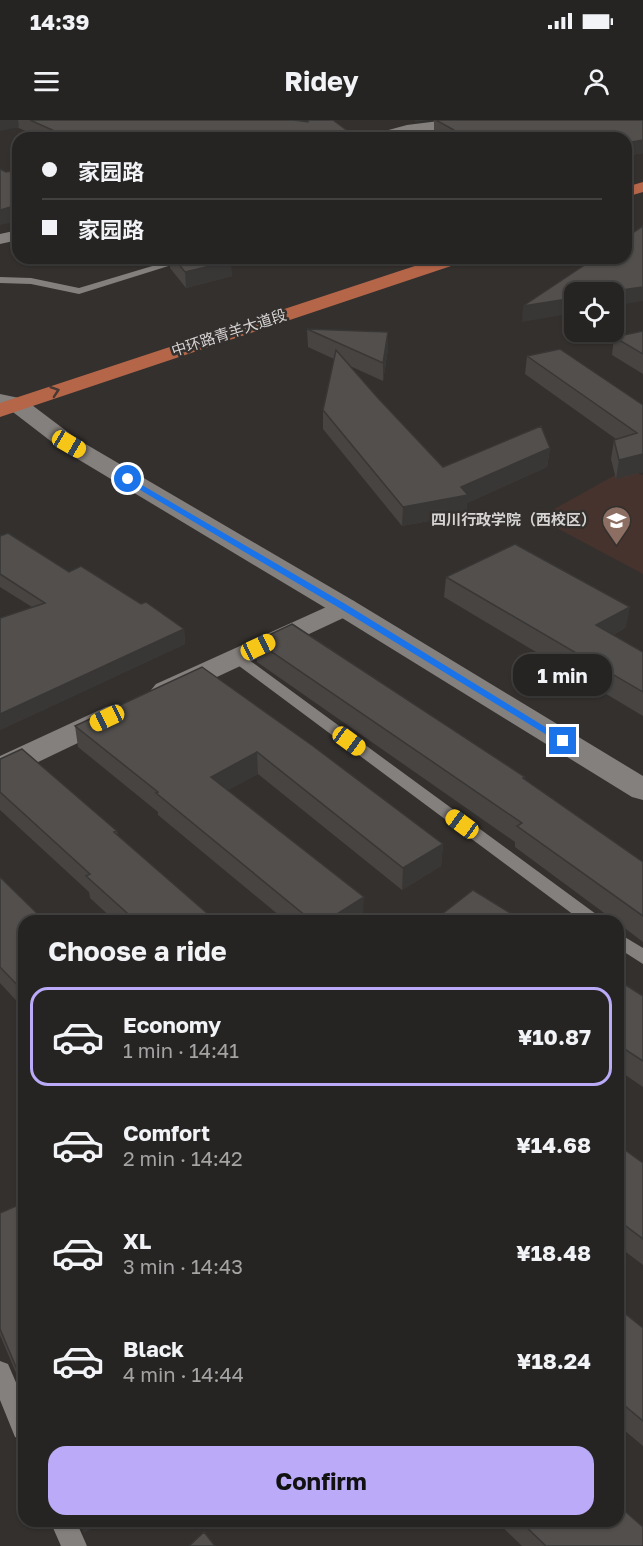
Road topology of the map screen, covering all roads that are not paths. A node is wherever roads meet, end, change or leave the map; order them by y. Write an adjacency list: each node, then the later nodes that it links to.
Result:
1 (485, 120): 2 (street)
2 (396, 132)
3 (169, 264): 6 (lane)
4 (403, 264): 7 (main road, 中环路青羊大道段)
5 (437, 264): 7 (main road, 中环路青羊大道段, one-way to 5)
6 (0, 280)
7 (8, 393): 8 (street)
8 (344, 607): 9 (street); 11 (street)
9 (236, 657): 10 (street); 12 (lane)
10 (0, 768)
11 (643, 790)
12 (586, 915)
13 (624, 943): 14 (lane)
14 (643, 957)
15 (0, 1372): 16 (lane)
16 (18, 1415)
17 (66, 1527): 18 (lane)
18 (74, 1546)

